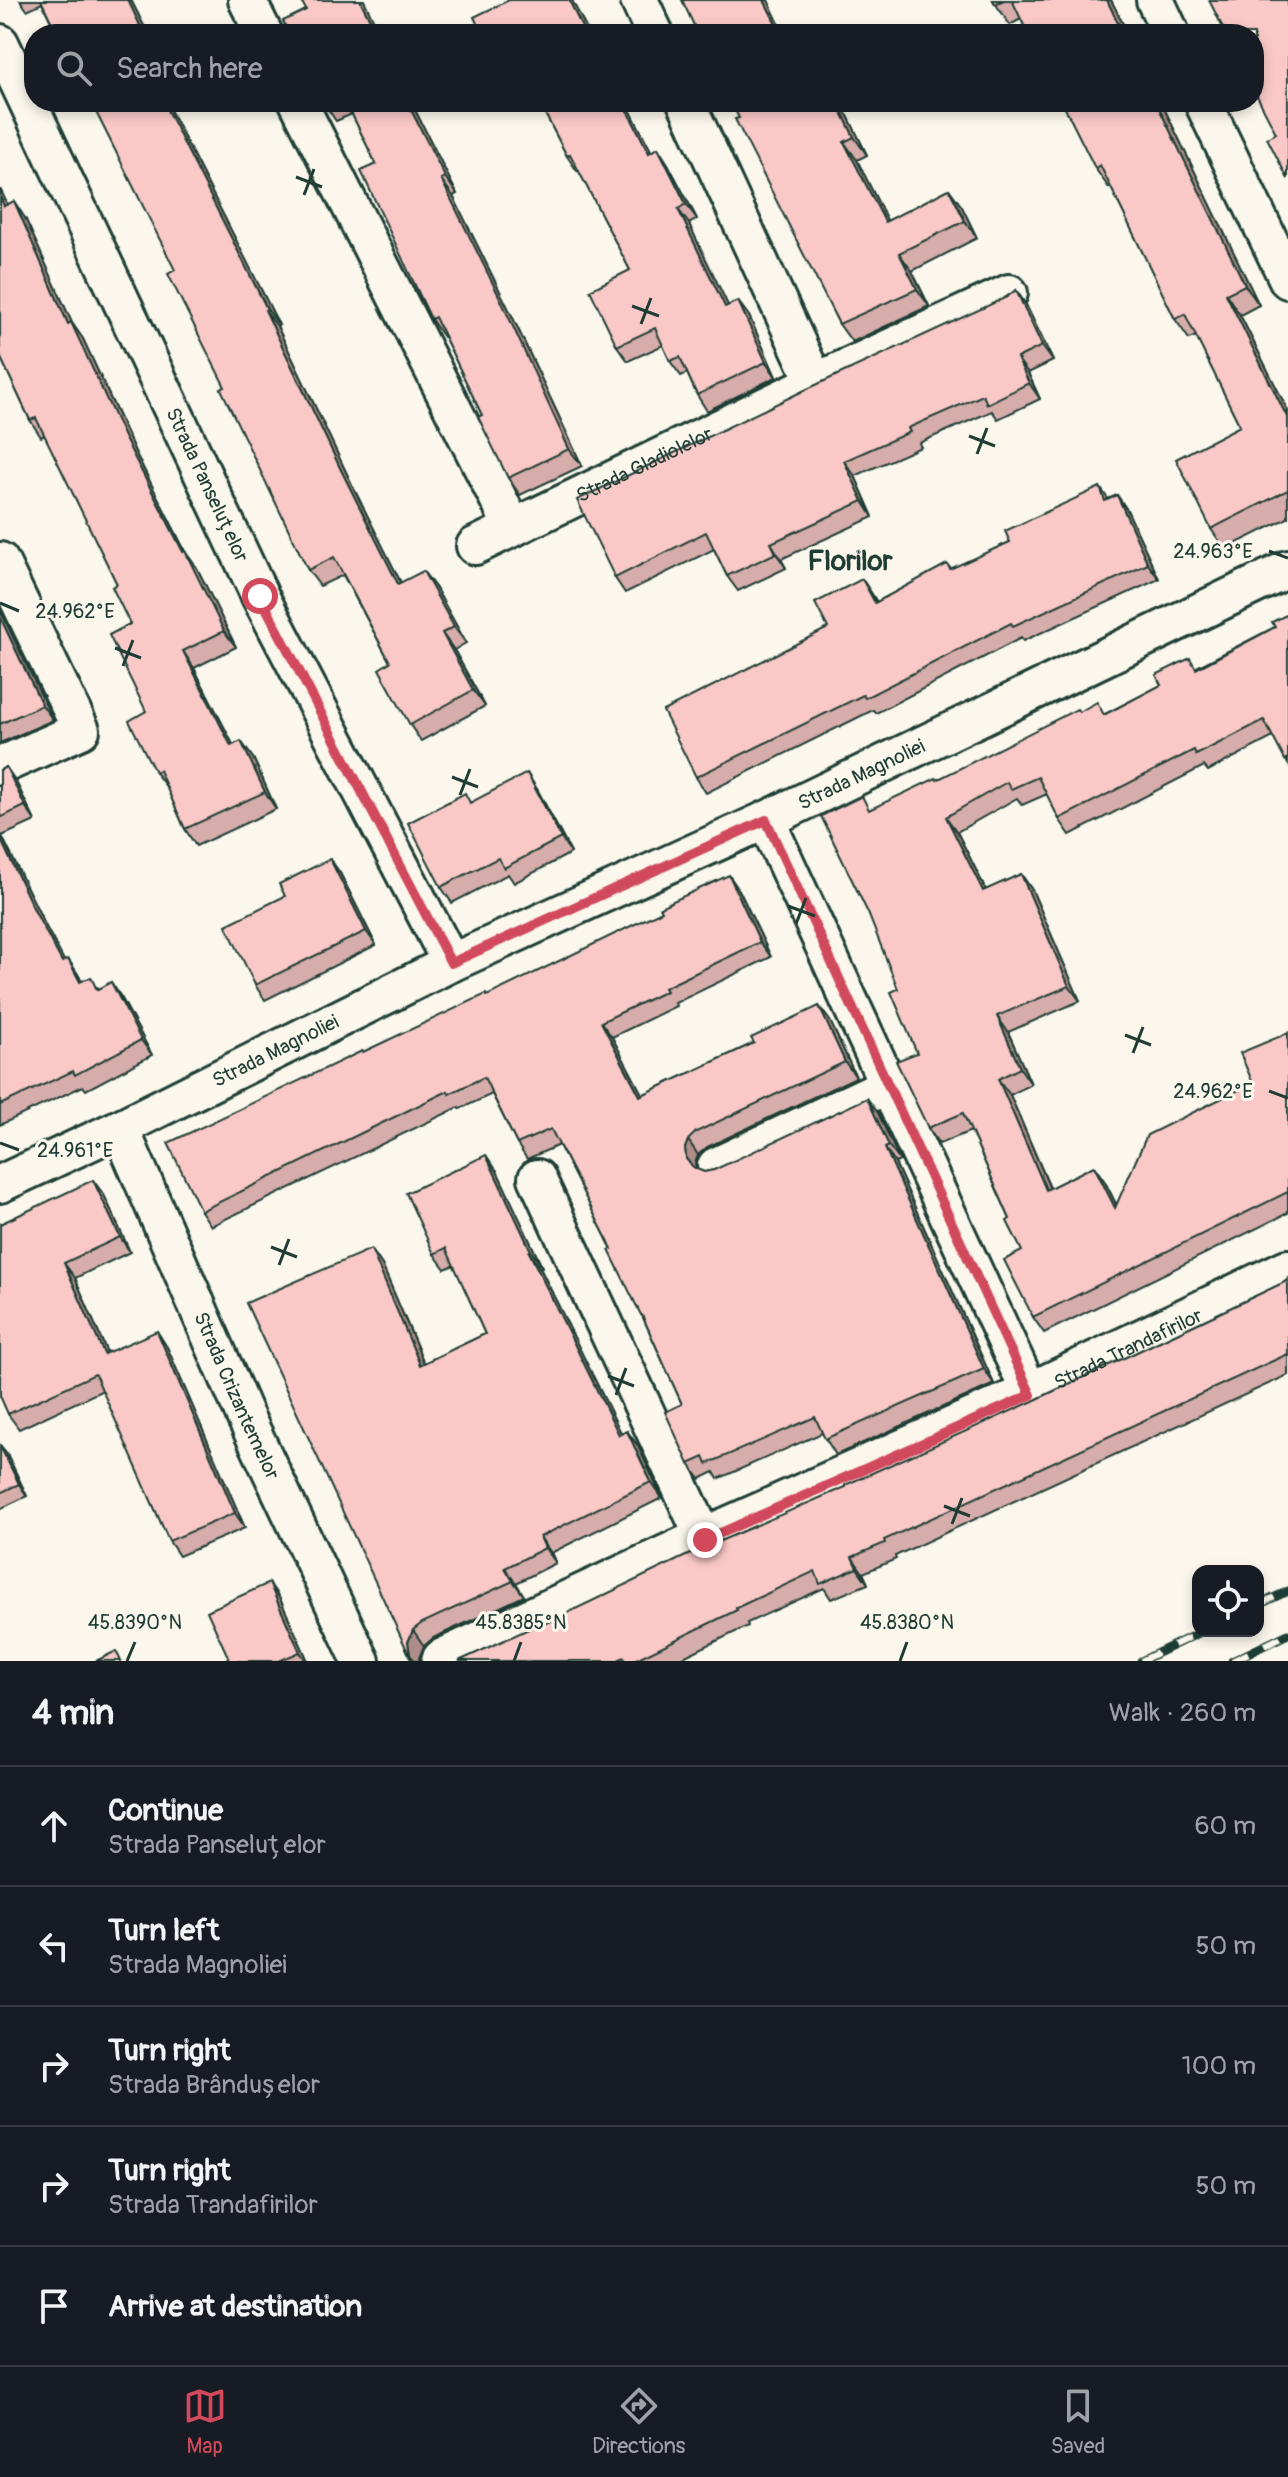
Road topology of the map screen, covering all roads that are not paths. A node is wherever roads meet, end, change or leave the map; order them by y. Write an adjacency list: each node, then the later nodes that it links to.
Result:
1 (247, 0): 4 (street)
2 (639, 0): 5 (street)
3 (1155, 0): 6 (street)
4 (259, 24)
5 (650, 24)
6 (1166, 24)
7 (0, 43): 8 (street, Strada Panseluțelor)
8 (24, 94)
9 (32, 112): 22 (street, Strada Panseluțelor)
10 (303, 112): 16 (street)
11 (691, 112): 15 (street)
12 (1208, 112): 13 (street)
13 (1288, 280)
14 (1009, 293): 15 (street, Strada Gladiolelor)
15 (815, 382): 16 (street, Strada Gladiolelor)
16 (513, 528): 17 (street, Strada Gladiolelor)
17 (475, 546)
18 (0, 561): 20 (street)
19 (1288, 569): 21 (street, Strada Magnoliei)
20 (0, 766)
21 (766, 820): 22 (street, Strada Magnoliei); 23 (street)
22 (451, 963): 24 (street, Strada Magnoliei)
23 (888, 1085): 25 (street); 29 (street)
24 (120, 1128): 27 (street, Strada Magnoliei); 31 (street, Strada Crizantemelor)
25 (716, 1166)
26 (537, 1178): 30 (street)
27 (0, 1184)
28 (1288, 1272): 29 (street, Strada Trandafirilor)
29 (1031, 1395): 30 (street, Strada Trandafirilor)
30 (705, 1540): 32 (street, Strada Trandafirilor)
31 (361, 1661)
32 (444, 1661)

